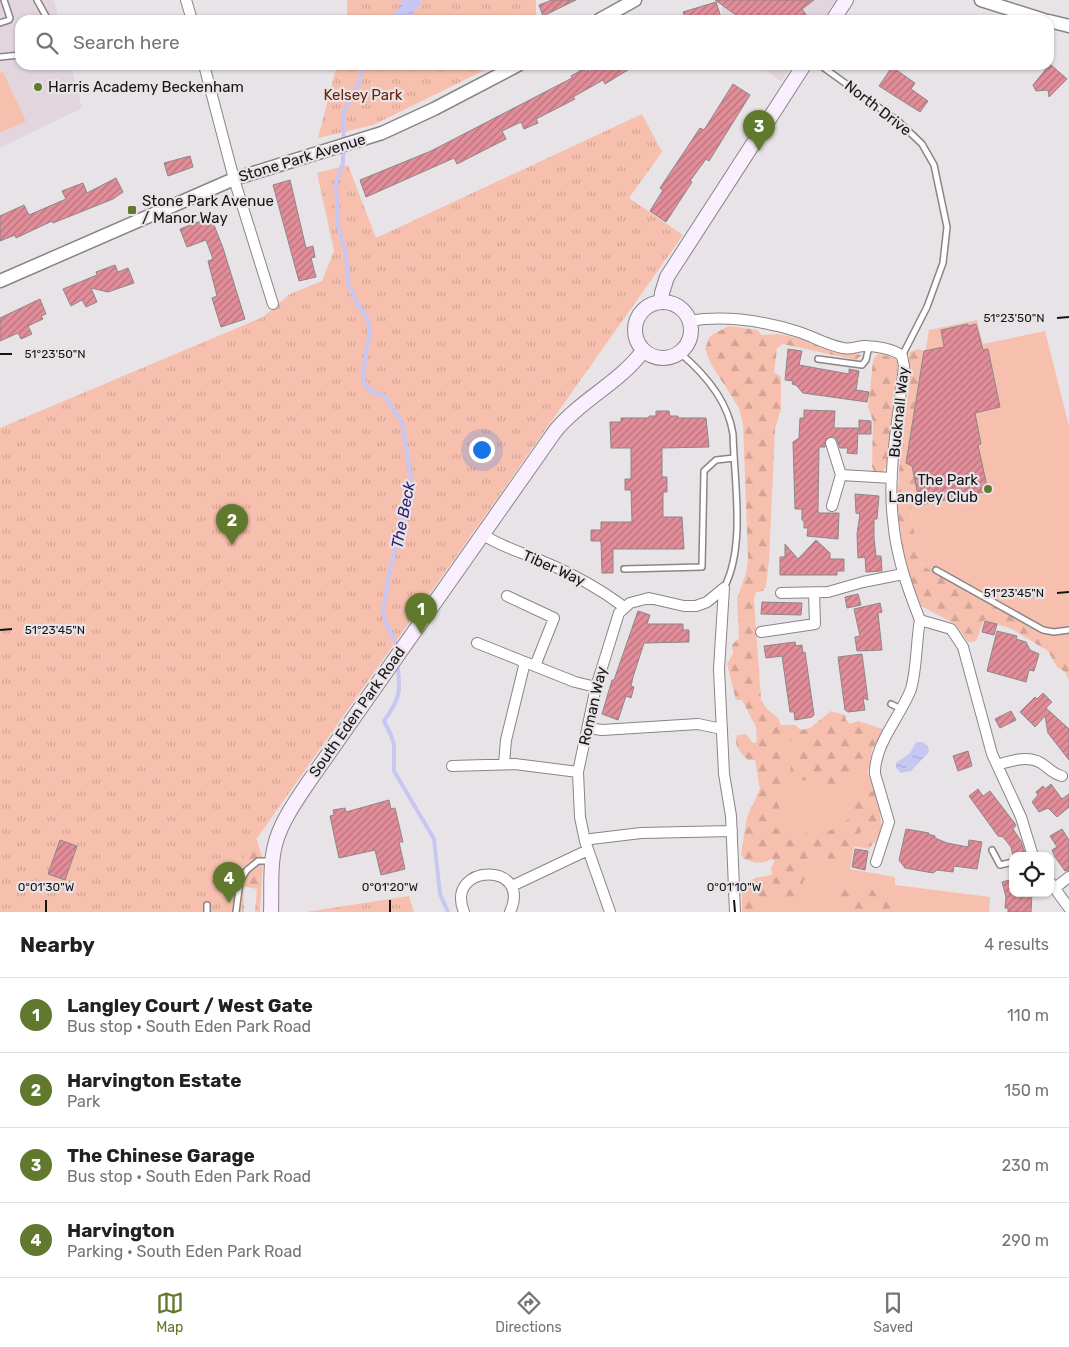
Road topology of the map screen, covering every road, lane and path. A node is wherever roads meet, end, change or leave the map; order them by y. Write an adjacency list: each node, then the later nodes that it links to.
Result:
1 (4, 0): 13 (lane)
2 (37, 0): 7 (lane)
3 (186, 0): 8 (street)
4 (635, 0): 9 (street)
5 (846, 0): 10 (main road)
6 (981, 0): 11 (street)
7 (45, 15)
8 (190, 15)
9 (608, 15)
10 (836, 15)
11 (1028, 15)
12 (1054, 22): 14 (street)
13 (0, 23)
14 (1069, 26)
15 (15, 56): 16 (lane)
16 (0, 57)
17 (205, 70): 21 (street)
18 (508, 70): 21 (street, Stone Park Avenue)
19 (801, 70): 23 (main road)
20 (827, 70): 29 (lane, North Drive)
21 (234, 179): 22 (street, Stone Park Avenue); 24 (street)
22 (0, 281)
23 (661, 302): 25 (main road); 27 (main road)
24 (273, 304)
25 (689, 321): 26 (street, Bucknall Way); 28 (main road)
26 (869, 346): 29 (street, Bucknall Way); 30 (lane)
27 (643, 351): 28 (main road); 36 (main road, South Eden Park Road)
28 (680, 353): 32 (lane)
29 (902, 356): 34 (street, Bucknall Way)
30 (818, 359)
31 (831, 442): 33 (street)
32 (734, 458): 37 (lane); 40 (lane)
33 (841, 476): 34 (street); 35 (street)
34 (892, 478): 39 (street, Bucknall Way)
35 (832, 506)
36 (482, 534): 44 (street, Tiber Way); 65 (main road, South Eden Park Road)
37 (624, 569)
38 (936, 570): 46 (lane)
39 (902, 574): 41 (street); 45 (street, Bucknall Way)
40 (724, 588): 44 (street); 55 (street)
41 (814, 592): 42 (street); 47 (street)
42 (781, 593)
43 (507, 596): 50 (street)
44 (624, 607): 51 (street, Roman Way)
45 (920, 620): 53 (street); 57 (street)
46 (1069, 630)
47 (761, 632)
48 (477, 643): 49 (street)
49 (525, 662): 50 (street); 56 (street)
50 (536, 666): 51 (street)
51 (596, 687): 54 (street, Roman Way)
52 (891, 704): 53 (lane)
53 (901, 709): 66 (street)
54 (588, 728): 55 (street); 59 (street, Roman Way)
55 (722, 729): 61 (street)
56 (504, 764): 58 (street); 59 (street)
57 (997, 765): 60 (street); 64 (street)
58 (452, 766)
59 (578, 772): 62 (street, Roman Way)
60 (1062, 776)
61 (732, 831): 62 (street); 80 (street)
62 (587, 846): 70 (street); 79 (street, Roman Way)
63 (992, 850): 67 (lane)
64 (1032, 852)
65 (272, 861): 75 (lane); 76 (main road, South Eden Park Road)
66 (876, 862)
67 (1009, 863)
68 (1069, 878): 69 (street)
69 (1054, 885)
70 (512, 886): 77 (street); 78 (street)
71 (1054, 886): 73 (street)
72 (208, 905): 74 (lane)
73 (1069, 908)
74 (207, 912)
75 (236, 912)
76 (271, 912)
77 (464, 912)
78 (510, 912)
79 (610, 912)
80 (735, 912)

